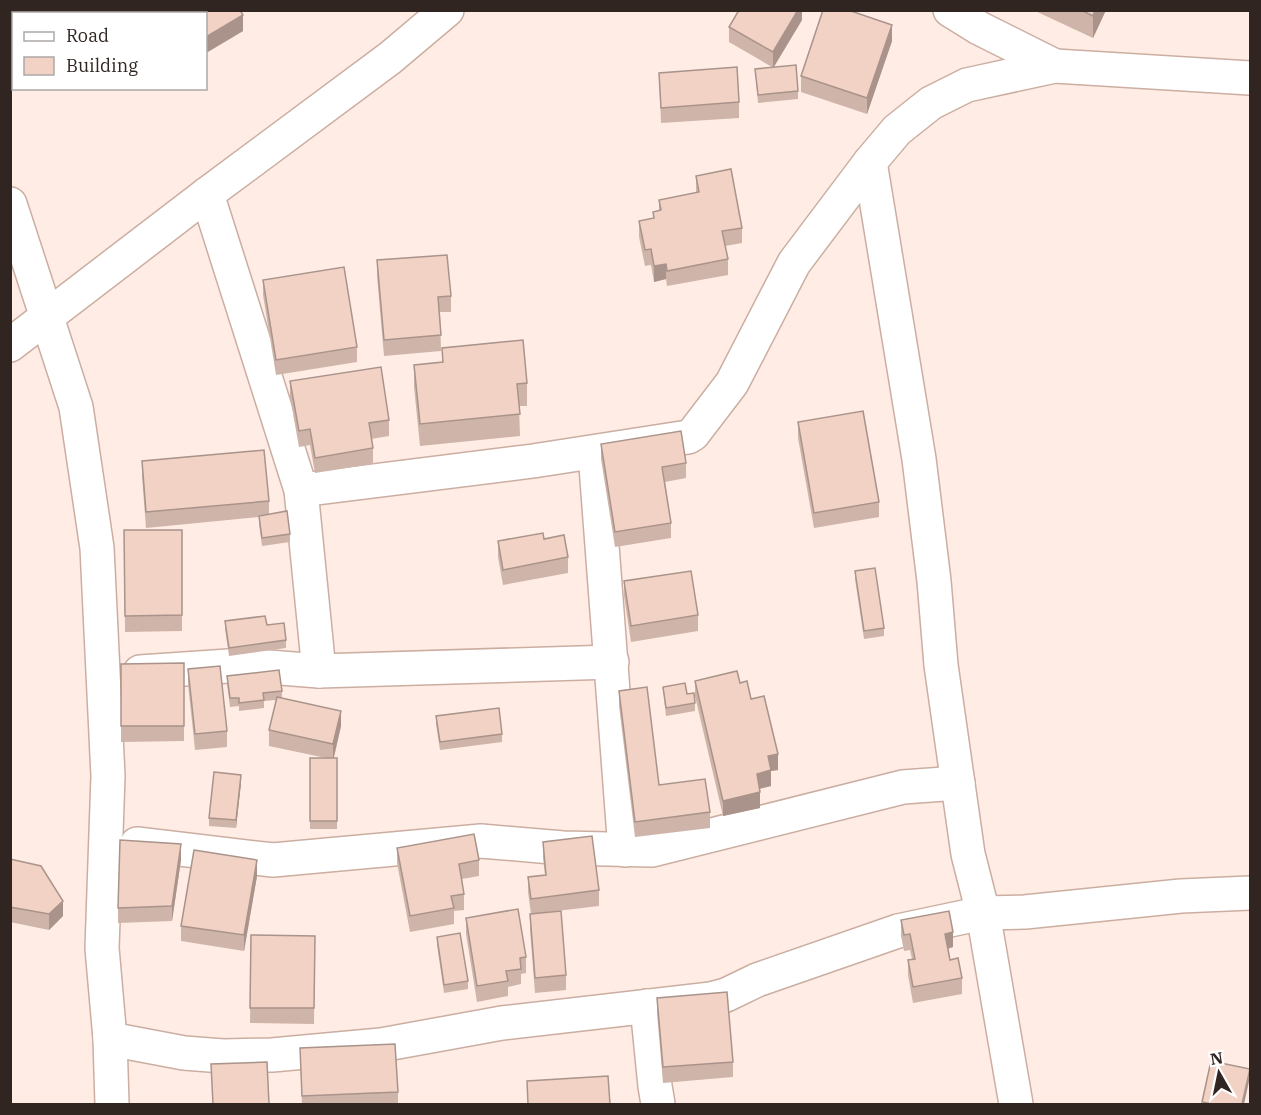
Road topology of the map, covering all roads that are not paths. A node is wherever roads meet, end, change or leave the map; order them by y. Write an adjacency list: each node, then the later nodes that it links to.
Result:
1 (447, 10): 7 (street)
2 (950, 10): 3 (street)
3 (983, 19): 4 (street)
4 (1055, 66): 5 (street); 6 (street)
5 (1251, 78)
6 (870, 162): 11 (street); 16 (street)
7 (207, 194): 9 (street); 12 (street)
8 (10, 204): 9 (street)
9 (46, 317): 10 (street); 15 (street)
10 (10, 345)
11 (595, 453): 12 (street); 13 (street)
12 (301, 490): 14 (street)
13 (612, 662): 14 (street); 18 (street)
14 (319, 671): 15 (street)
15 (103, 673): 17 (street)
16 (958, 783): 18 (street); 20 (street)
17 (105, 840): 18 (street); 22 (street)
18 (625, 850)
19 (1251, 893): 20 (street)
20 (983, 913): 21 (street); 25 (street)
21 (647, 1006): 22 (street); 24 (street)
22 (110, 1039): 23 (street)
23 (112, 1104)
24 (658, 1104)
25 (1016, 1104)

